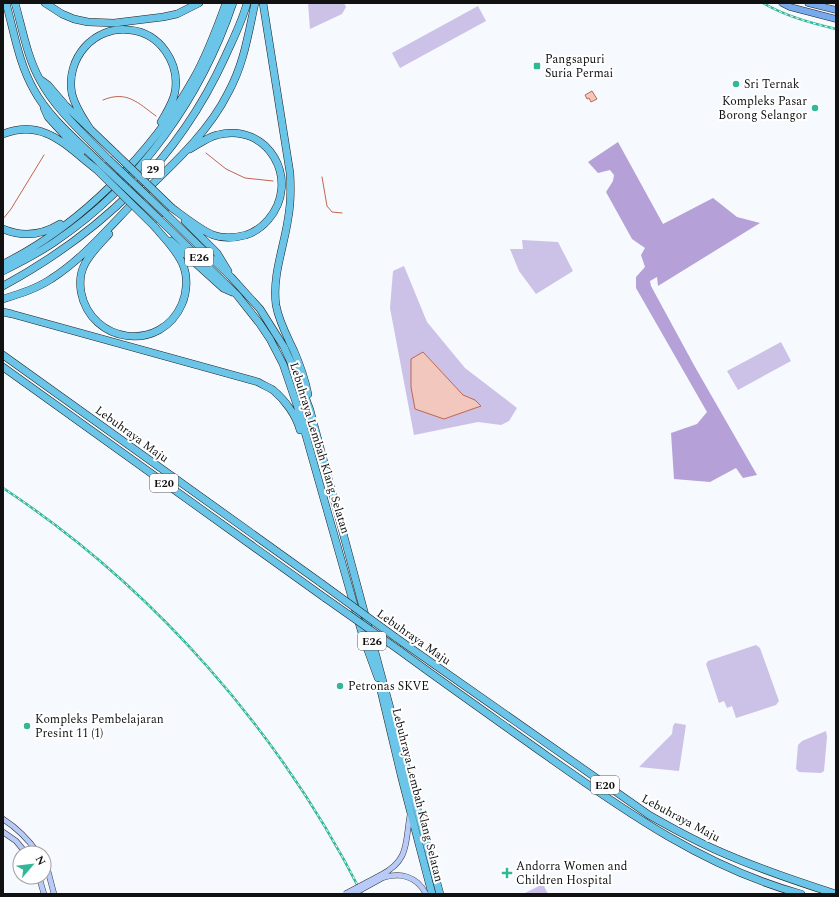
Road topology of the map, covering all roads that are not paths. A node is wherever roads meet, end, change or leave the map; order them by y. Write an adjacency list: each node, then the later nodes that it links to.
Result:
1 (6, 3): 19 (highway)
2 (15, 3): 14 (highway, Lebuhraya Lembah Klang Selatan / E26)
3 (45, 3): 4 (highway)
4 (199, 3)
5 (226, 3): 17 (highway)
6 (233, 3): 26 (highway, 29)
7 (247, 3): 28 (highway, 29)
8 (255, 3): 18 (highway)
9 (263, 3): 34 (highway)
10 (782, 3): 13 (main road)
11 (808, 3): 12 (main road)
12 (836, 10)
13 (836, 19)
14 (39, 78): 15 (highway); 27 (highway, Lebuhraya Lembah Klang Selatan / E26, bridge)
15 (90, 129): 17 (highway); 21 (highway, bridge)
16 (3, 134): 19 (highway)
17 (153, 137): 20 (highway)
18 (182, 153): 21 (highway); 22 (highway)
19 (99, 167): 23 (highway, bridge); 29 (highway, Lebuhraya Lembah Klang Selatan / E26, bridge)
20 (89, 206): 24 (highway); 25 (highway)
21 (172, 208): 27 (highway)
22 (118, 219): 23 (highway); 30 (highway)
23 (154, 226): 29 (highway)
24 (3, 229)
25 (3, 264)
26 (3, 271)
27 (231, 277): 34 (highway, Lebuhraya Lembah Klang Selatan / E26)
28 (3, 286)
29 (237, 295): 35 (highway, Lebuhraya Lembah Klang Selatan / E26)
30 (3, 299)
31 (3, 312): 35 (highway)
32 (3, 355): 48 (highway, Lebuhraya Maju / E20, bridge)
33 (3, 368): 47 (highway, Lebuhraya Maju / E20, bridge)
34 (310, 410): 46 (highway, Lebuhraya Lembah Klang Selatan / E26)
35 (314, 459): 36 (highway, Lebuhraya Lembah Klang Selatan / E26)
36 (410, 814): 41 (main road); 45 (highway, Lebuhraya Lembah Klang Selatan / E26)
37 (3, 819): 40 (main road)
38 (3, 832): 39 (main road)
39 (19, 845)
40 (32, 845)
41 (381, 876): 42 (main road, bridge); 43 (main road, bridge); 44 (main road)
42 (345, 894)
43 (353, 894)
44 (426, 894)
45 (432, 894)
46 (440, 894)
47 (800, 894)
48 (836, 894)

